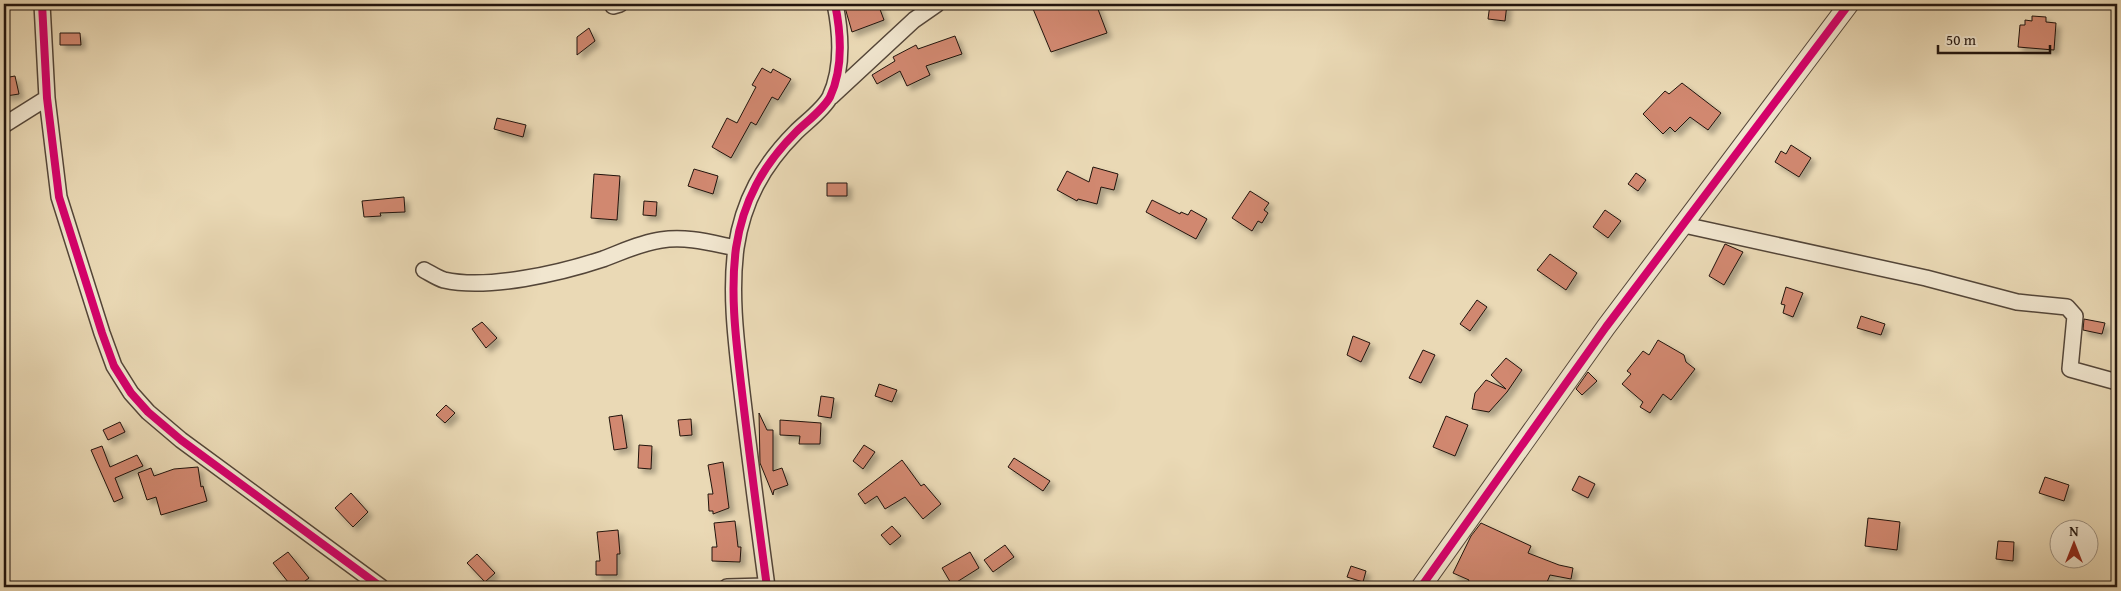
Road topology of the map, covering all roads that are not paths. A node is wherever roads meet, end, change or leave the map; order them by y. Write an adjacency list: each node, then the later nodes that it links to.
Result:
1 (42, 4): 5 (street)
2 (835, 4): 6 (street)
3 (937, 4): 6 (street)
4 (1849, 4): 8 (street)
5 (47, 98): 7 (street); 12 (street)
6 (829, 98): 9 (street)
7 (4, 125)
8 (1684, 225): 11 (street); 15 (street)
9 (736, 248): 10 (street); 14 (street)
10 (424, 270)
11 (2117, 382)
12 (381, 587)
13 (727, 587): 14 (street)
14 (767, 587)
15 (1421, 587)

